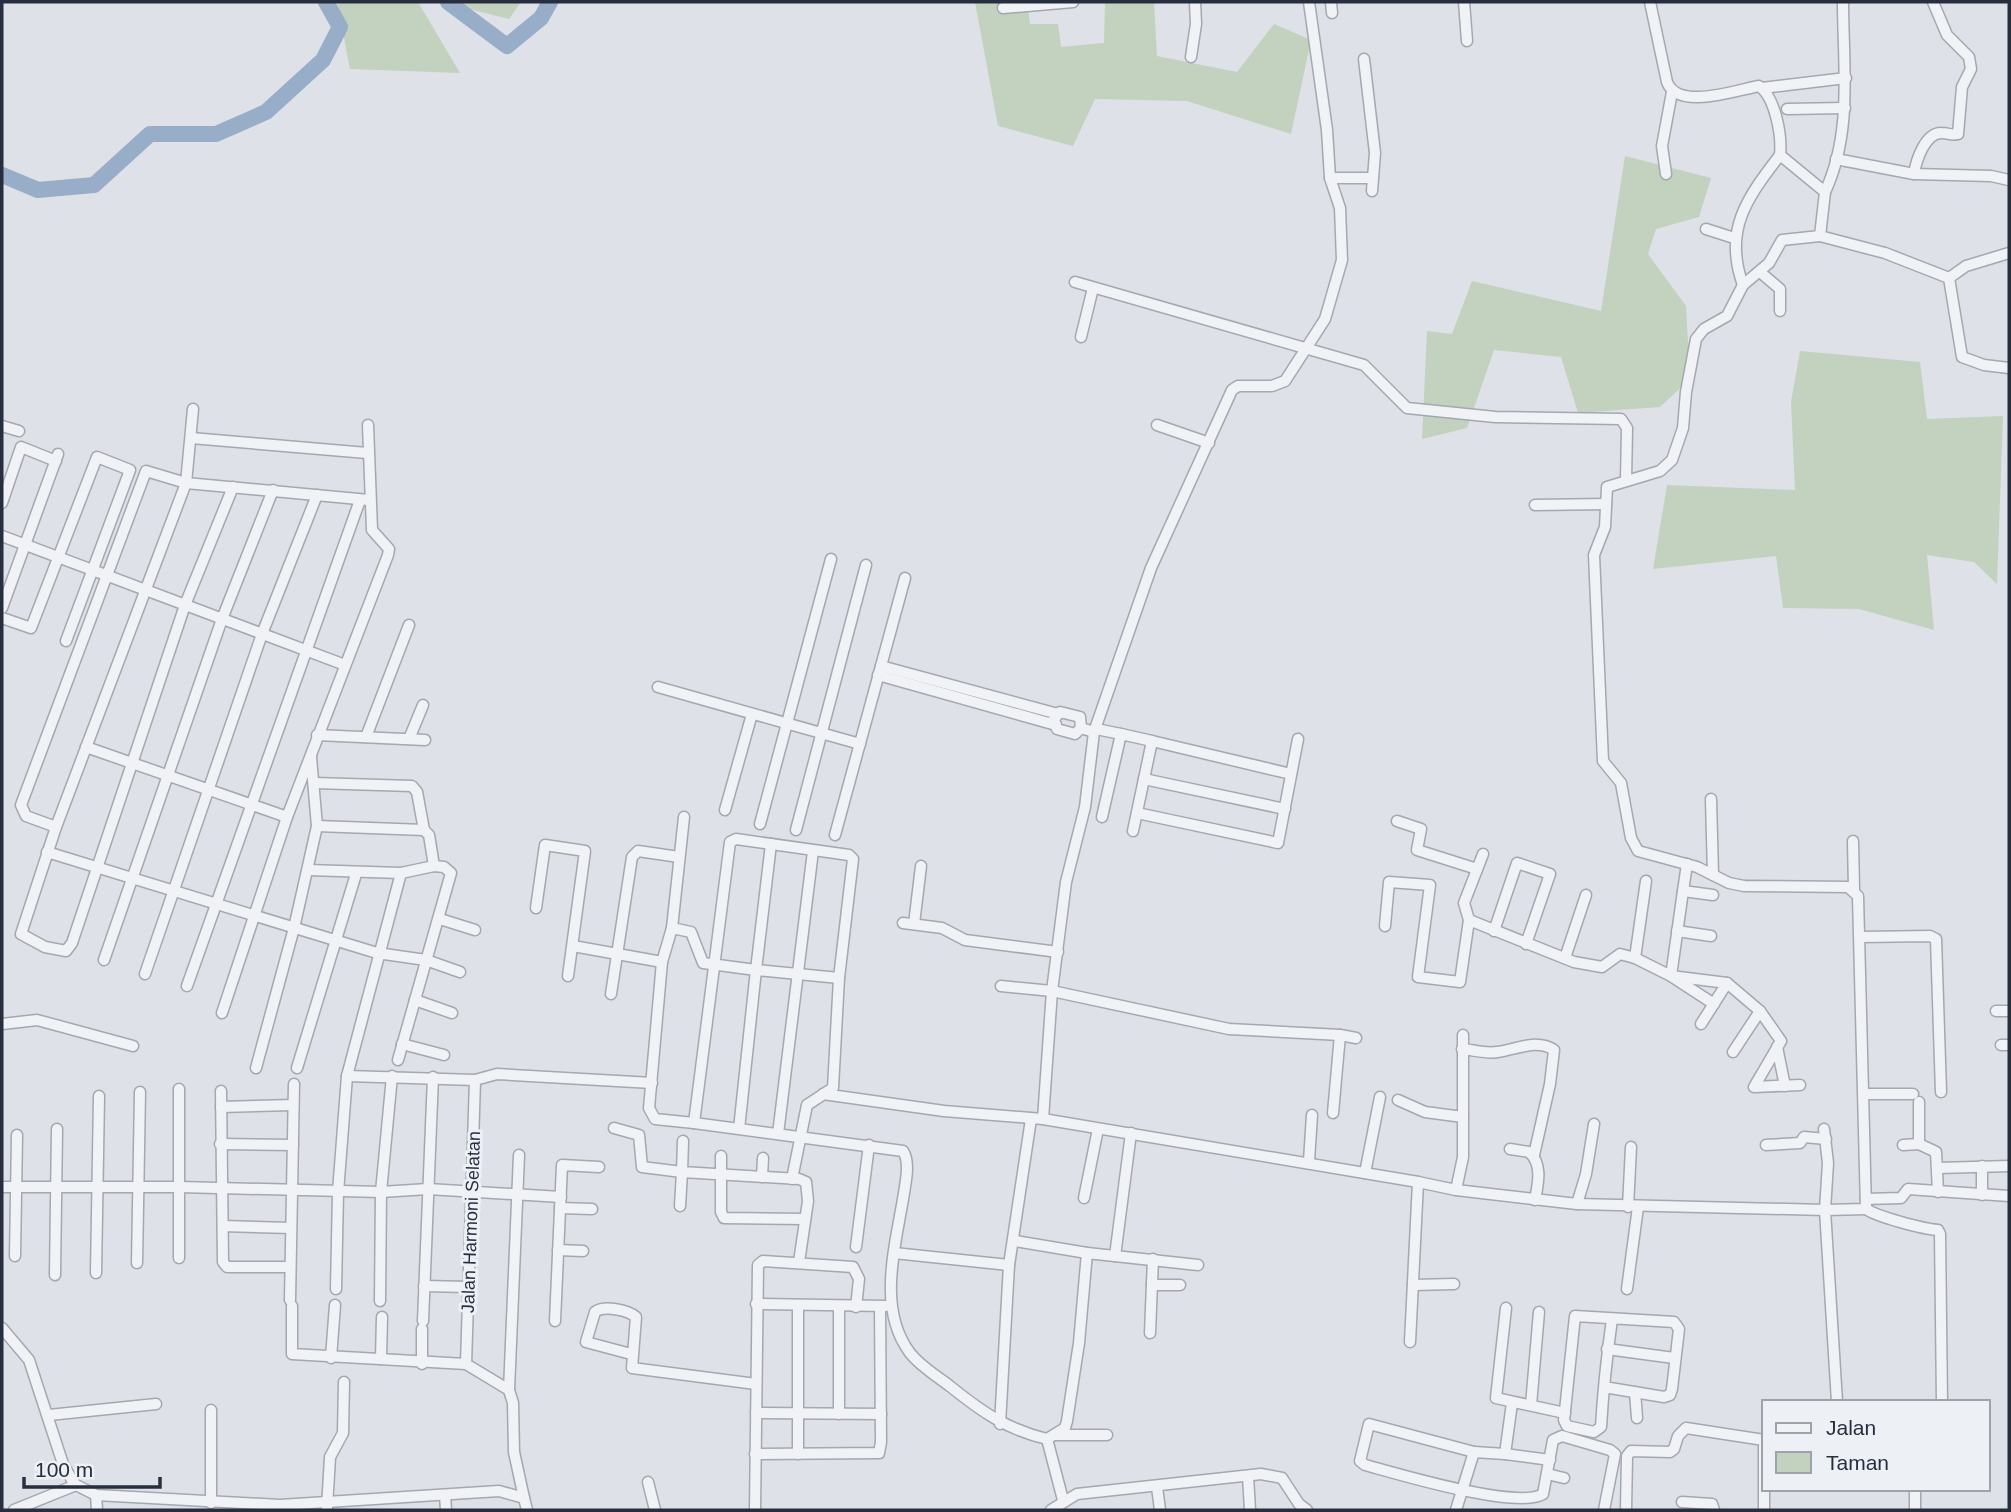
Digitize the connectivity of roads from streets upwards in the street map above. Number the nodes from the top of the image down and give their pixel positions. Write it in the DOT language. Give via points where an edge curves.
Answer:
graph roads {
  1 [pos="1073,2"];
  2 [pos="1195,2"];
  3 [pos="1309,2"];
  4 [pos="1464,2"];
  5 [pos="1650,2"];
  6 [pos="1843,2"];
  7 [pos="1933,2"];
  8 [pos="1003,8"];
  9 [pos="1467,41"];
  10 [pos="1191,57"];
  11 [pos="1364,59"];
  12 [pos="1846,78"];
  13 [pos="1762,88"];
  14 [pos="1672,92"];
  15 [pos="1845,108"];
  16 [pos="1787,109"];
  17 [pos="1780,155"];
  18 [pos="1836,159"];
  19 [pos="1666,174"];
  20 [pos="1913,174"];
  21 [pos="1330,178"];
  22 [pos="1373,178"];
  23 [pos="2009,180"];
  24 [pos="1372,191"];
  25 [pos="1825,192"];
  26 [pos="1706,229"];
  27 [pos="1820,236"];
  28 [pos="1734,238"];
  29 [pos="2009,253"];
  30 [pos="1760,272"];
  31 [pos="1949,278"];
  32 [pos="1075,282"];
  33 [pos="1743,285"];
  34 [pos="1093,288"];
  35 [pos="1780,311"];
  36 [pos="1081,337"];
  37 [pos="1305,346"];
  38 [pos="2009,369"];
  39 [pos="193,409"];
  40 [pos="368,425"];
  41 [pos="1157,425"];
  42 [pos="2,426"];
  43 [pos="19,431"];
  44 [pos="191,438"];
  45 [pos="1209,443"];
  46 [pos="367,453"];
  47 [pos="1626,481"];
  48 [pos="186,483"];
  49 [pos="233,487"];
  50 [pos="273,491"];
  51 [pos="317,495"];
  52 [pos="365,500"];
  53 [pos="2,503"];
  54 [pos="1606,504"];
  55 [pos="1535,505"];
  56 [pos="2,536"];
  57 [pos="25,545"];
  58 [pos="59,558"];
  59 [pos="831,559"];
  60 [pos="866,565"];
  61 [pos="92,570"];
  62 [pos="106,575"];
  63 [pos="905,578"];
  64 [pos="145,590"];
  65 [pos="185,605"];
  66 [pos="2,608"];
  67 [pos="2,618"];
  68 [pos="222,619"];
  69 [pos="409,625"];
  70 [pos="262,634"];
  71 [pos="66,641"];
  72 [pos="305,650"];
  73 [pos="345,665"];
  74 [pos="880,671"];
  75 [pos="659,687"];
  76 [pos="423,705"];
  77 [pos="752,714"];
  78 [pos="1057,720"];
  79 [pos="787,723"];
  80 [pos="1081,729"];
  81 [pos="1095,730"];
  82 [pos="822,733"];
  83 [pos="1121,734"];
  84 [pos="317,735"];
  85 [pos="366,737"];
  86 [pos="409,739"];
  87 [pos="1298,739"];
  88 [pos="425,740"];
  89 [pos="1152,741"];
  90 [pos="860,744"];
  91 [pos="86,747"];
  92 [pos="311,752"];
  93 [pos="132,763"];
  94 [pos="1291,774"];
  95 [pos="167,776"];
  96 [pos="1144,779"];
  97 [pos="314,783"];
  98 [pos="208,790"];
  99 [pos="1711,799"];
  100 [pos="251,804"];
  101 [pos="725,810"];
  102 [pos="1285,810"];
  103 [pos="1137,813"];
  104 [pos="287,817"];
  105 [pos="684,817"];
  106 [pos="1102,817"];
  107 [pos="1397,821"];
  108 [pos="760,824"];
  109 [pos="317,826"];
  110 [pos="56,827"];
  111 [pos="424,830"];
  112 [pos="796,831"];
  113 [pos="1133,831"];
  114 [pos="835,835"];
  115 [pos="1853,841"];
  116 [pos="771,844"];
  117 [pos="813,851"];
  118 [pos="47,852"];
  119 [pos="1483,854"];
  120 [pos="679,857"];
  121 [pos="1687,864"];
  122 [pos="434,866"];
  123 [pos="921,866"];
  124 [pos="97,867"];
  125 [pos="1477,869"];
  126 [pos="308,870"];
  127 [pos="401,873"];
  128 [pos="356,874"];
  129 [pos="1713,875"];
  130 [pos="132,878"];
  131 [pos="1646,881"];
  132 [pos="1854,889"];
  133 [pos="174,891"];
  134 [pos="1683,891"];
  135 [pos="1586,895"];
  136 [pos="1713,895"];
  137 [pos="216,904"];
  138 [pos="536,908"];
  139 [pos="253,915"];
  140 [pos="440,919"];
  141 [pos="1469,920"];
  142 [pos="1385,926"];
  143 [pos="295,928"];
  144 [pos="672,928"];
  145 [pos="475,930"];
  146 [pos="1494,931"];
  147 [pos="1677,931"];
  148 [pos="1711,936"];
  149 [pos="1861,937"];
  150 [pos="336,940"];
  151 [pos="1526,944"];
  152 [pos="573,946"];
  153 [pos="1058,952"];
  154 [pos="377,953"];
  155 [pos="618,954"];
  156 [pos="1565,958"];
  157 [pos="1635,958"];
  158 [pos="104,960"];
  159 [pos="426,960"];
  160 [pos="662,962"];
  161 [pos="713,965"];
  162 [pos="756,970"];
  163 [pos="460,972"];
  164 [pos="145,974"];
  165 [pos="568,976"];
  166 [pos="797,976"];
  167 [pos="1671,976"];
  168 [pos="839,978"];
  169 [pos="1727,983"];
  170 [pos="187,986"];
  171 [pos="1001,986"];
  172 [pos="1052,991"];
  173 [pos="611,994"];
  174 [pos="415,1000"];
  175 [pos="1714,1004"];
  176 [pos="1760,1011"];
  177 [pos="1996,1011"];
  178 [pos="2009,1011"];
  179 [pos="222,1013"];
  180 [pos="452,1013"];
  181 [pos="2,1024"];
  182 [pos="1701,1024"];
  183 [pos="1340,1035"];
  184 [pos="1463,1035"];
  185 [pos="1356,1038"];
  186 [pos="402,1044"];
  187 [pos="134,1046"];
  188 [pos="1777,1047"];
  189 [pos="1462,1049"];
  190 [pos="1733,1052"];
  191 [pos="444,1055"];
  192 [pos="398,1060"];
  193 [pos="256,1068"];
  194 [pos="297,1068"];
  195 [pos="346,1076"];
  196 [pos="392,1076"];
  197 [pos="433,1077"];
  198 [pos="475,1080"];
  199 [pos="652,1083"];
  200 [pos="294,1084"];
  201 [pos="1785,1086"];
  202 [pos="1800,1086"];
  203 [pos="179,1089"];
  204 [pos="221,1091"];
  205 [pos="140,1092"];
  206 [pos="1941,1092"];
  207 [pos="823,1094"];
  208 [pos="1864,1094"];
  209 [pos="99,1096"];
  210 [pos="1380,1097"];
  211 [pos="1398,1100"];
  212 [pos="293,1105"];
  213 [pos="220,1107"];
  214 [pos="1332,1113"];
  215 [pos="1312,1115"];
  216 [pos="1463,1117"];
  217 [pos="1031,1119"];
  218 [pos="1043,1119"];
  219 [pos="694,1123"];
  220 [pos="1594,1124"];
  221 [pos="614,1128"];
  222 [pos="57,1129"];
  223 [pos="739,1129"];
  224 [pos="1098,1129"];
  225 [pos="1130,1133"];
  226 [pos="778,1134"];
  227 [pos="17,1135"];
  228 [pos="802,1137"];
  229 [pos="683,1142"];
  230 [pos="220,1144"];
  231 [pos="1919,1144"];
  232 [pos="293,1145"];
  233 [pos="869,1145"];
  234 [pos="1766,1145"];
  235 [pos="1903,1145"];
  236 [pos="1631,1147"];
  237 [pos="1510,1150"];
  238 [pos="520,1155"];
  239 [pos="1534,1155"];
  240 [pos="721,1156"];
  241 [pos="763,1158"];
  242 [pos="1309,1161"];
  243 [pos="1982,1166"];
  244 [pos="2009,1166"];
  245 [pos="599,1167"];
  246 [pos="1938,1168"];
  247 [pos="682,1172"];
  248 [pos="1366,1173"];
  249 [pos="720,1176"];
  250 [pos="762,1177"];
  251 [pos="792,1179"];
  252 [pos="1418,1182"];
  253 [pos="2,1187"];
  254 [pos="16,1187"];
  255 [pos="179,1187"];
  256 [pos="56,1188"];
  257 [pos="97,1189"];
  258 [pos="138,1189"];
  259 [pos="222,1189"];
  260 [pos="428,1189"];
  261 [pos="1456,1190"];
  262 [pos="292,1191"];
  263 [pos="338,1192"];
  264 [pos="382,1192"];
  265 [pos="472,1192"];
  266 [pos="1938,1192"];
  267 [pos="517,1195"];
  268 [pos="1982,1195"];
  269 [pos="2009,1196"];
  270 [pos="1084,1198"];
  271 [pos="1535,1200"];
  272 [pos="561,1203"];
  273 [pos="1577,1204"];
  274 [pos="1866,1204"];
  275 [pos="680,1206"];
  276 [pos="1633,1207"];
  277 [pos="592,1209"];
  278 [pos="1825,1210"];
  279 [pos="805,1219"];
  280 [pos="223,1226"];
  281 [pos="291,1228"];
  282 [pos="1015,1241"];
  283 [pos="856,1247"];
  284 [pos="558,1250"];
  285 [pos="583,1251"];
  286 [pos="894,1253"];
  287 [pos="1087,1253"];
  288 [pos="15,1256"];
  289 [pos="1115,1256"];
  290 [pos="178,1258"];
  291 [pos="1153,1259"];
  292 [pos="799,1262"];
  293 [pos="137,1263"];
  294 [pos="1009,1265"];
  295 [pos="1198,1265"];
  296 [pos="290,1267"];
  297 [pos="96,1273"];
  298 [pos="55,1275"];
  299 [pos="1454,1284"];
  300 [pos="1152,1285"];
  301 [pos="1180,1285"];
  302 [pos="424,1286"];
  303 [pos="1413,1286"];
  304 [pos="468,1287"];
  305 [pos="336,1289"];
  306 [pos="1627,1289"];
  307 [pos="380,1301"];
  308 [pos="756,1304"];
  309 [pos="798,1305"];
  310 [pos="335,1306"];
  311 [pos="839,1306"];
  312 [pos="885,1306"];
  313 [pos="856,1307"];
  314 [pos="1506,1308"];
  315 [pos="1539,1312"];
  316 [pos="382,1317"];
  317 [pos="1612,1319"];
  318 [pos="555,1321"];
  319 [pos="2,1328"];
  320 [pos="1150,1334"];
  321 [pos="1410,1342"];
  322 [pos="1607,1349"];
  323 [pos="631,1354"];
  324 [pos="331,1358"];
  325 [pos="1674,1358"];
  326 [pos="381,1359"];
  327 [pos="422,1364"];
  328 [pos="466,1364"];
  329 [pos="344,1382"];
  330 [pos="756,1384"];
  331 [pos="1604,1387"];
  332 [pos="509,1390"];
  333 [pos="1635,1392"];
  334 [pos="1838,1400"];
  335 [pos="1941,1400"];
  336 [pos="1512,1403"];
  337 [pos="156,1404"];
  338 [pos="1531,1405"];
  339 [pos="211,1409"];
  340 [pos="756,1413"];
  341 [pos="1565,1413"];
  342 [pos="797,1414"];
  343 [pos="839,1414"];
  344 [pos="881,1414"];
  345 [pos="49,1415"];
  346 [pos="1637,1418"];
  347 [pos="1000,1424"];
  348 [pos="1107,1435"];
  349 [pos="1051,1437"];
  350 [pos="1762,1440"];
  351 [pos="1474,1452"];
  352 [pos="755,1454"];
  353 [pos="797,1454"];
  354 [pos="1505,1454"];
  355 [pos="1550,1460"];
  356 [pos="1547,1474"];
  357 [pos="1248,1476"];
  358 [pos="1564,1478"];
  359 [pos="648,1482"];
  360 [pos="76,1485"];
  361 [pos="1157,1487"];
  362 [pos="1462,1490"];
  363 [pos="1764,1491"];
  364 [pos="1915,1491"];
  365 [pos="96,1495"];
  366 [pos="445,1495"];
  367 [pos="524,1498"];
  368 [pos="1063,1500"];
  369 [pos="1682,1502"];
  370 [pos="211,1503"];
  371 [pos="327,1507"];
  372 [pos="16,1510"];
  373 [pos="97,1510"];
  374 [pos="446,1510"];
  375 [pos="527,1510"];
  376 [pos="655,1510"];
  377 [pos="755,1510"];
  378 [pos="1051,1510"];
  379 [pos="1160,1510"];
  380 [pos="1251,1510"];
  381 [pos="1307,1510"];
  382 [pos="1456,1510"];
  383 [pos="1604,1510"];
  384 [pos="1626,1510"];
  385 [pos="1714,1510"];
  386 [pos="1764,1510"];
  387 [pos="1915,1510"];
  1 -- 8 [label="street"];
  2 -- 10 [label="street"];
  3 -- 21 [label="street"];
  4 -- 9 [label="street"];
  5 -- 14 [label="street"];
  6 -- 12 [label="street"];
  7 -- 20 [label="street" via="1947,35 1969,57 1971,69 1962,87 1958,134 1932,136"];
  11 -- 22 [label="street" via="1374,136"];
  12 -- 13 [label="street"];
  12 -- 15 [label="street"];
  13 -- 14 [label="street" via="1706,97"];
  13 -- 17 [label="street" via="1769,94 1780,135"];
  14 -- 19 [label="street" via="1662,146"];
  15 -- 16 [label="street"];
  15 -- 18 [label="street"];
  17 -- 25 [label="street"];
  17 -- 28 [label="street" via="1755,186"];
  18 -- 20 [label="street"];
  18 -- 25 [label="street"];
  20 -- 23 [label="street"];
  21 -- 22 [label="street"];
  21 -- 37 [label="street" via="1340,208 1342,260 1325,319"];
  22 -- 24 [label="street"];
  25 -- 27 [label="street"];
  26 -- 28 [label="street"];
  27 -- 30 [label="street" via="1782,240"];
  27 -- 31 [label="street" via="1885,253"];
  28 -- 33 [label="street"];
  29 -- 31 [label="street" via="1966,266"];
  30 -- 33 [label="street"];
  30 -- 35 [label="street" via="1780,289"];
  31 -- 38 [label="street" via="1962,356"];
  32 -- 34 [label="street"];
  33 -- 47 [label="street" via="1727,316 1696,339 1683,428 1672,460 1660,471"];
  34 -- 36 [label="street"];
  34 -- 37 [label="street"];
  37 -- 45 [label="street" via="1284,381 1232,390"];
  37 -- 47 [label="street" via="1368,366 1406,408 1495,417 1621,419 1627,428"];
  39 -- 44 [label="street"];
  40 -- 46 [label="street"];
  41 -- 45 [label="street"];
  42 -- 43 [label="street"];
  44 -- 46 [label="street"];
  44 -- 48 [label="street"];
  45 -- 81 [label="street" via="1151,568"];
  46 -- 52 [label="street"];
  47 -- 54 [label="street" via="1607,487"];
  48 -- 49 [label="street"];
  48 -- 62 [label="street" via="146,471"];
  48 -- 64 [label="street"];
  49 -- 50 [label="street"];
  49 -- 65 [label="street"];
  50 -- 51 [label="street"];
  50 -- 68 [label="street"];
  51 -- 52 [label="street"];
  51 -- 70 [label="street"];
  52 -- 72 [label="street"];
  52 -- 73 [label="street" via="372,530 389,549"];
  53 -- 57 [label="street" via="22,447 57,458"];
  54 -- 55 [label="street"];
  54 -- 121 [label="street" via="1605,527 1594,555 1603,761 1621,783 1631,838 1638,851"];
  56 -- 57 [label="street"];
  57 -- 58 [label="street"];
  57 -- 66 [label="street"];
  58 -- 61 [label="street"];
  58 -- 61 [label="street" via="97,457 130,470"];
  58 -- 67 [label="street" via="31,628"];
  59 -- 79 [label="street"];
  60 -- 82 [label="street"];
  61 -- 62 [label="street"];
  61 -- 71 [label="street"];
  62 -- 64 [label="street"];
  62 -- 110 [label="street" via="21,805 26,816"];
  63 -- 74 [label="street"];
  64 -- 65 [label="street"];
  64 -- 91 [label="street"];
  65 -- 68 [label="street"];
  65 -- 93 [label="street"];
  68 -- 70 [label="street"];
  68 -- 95 [label="street"];
  69 -- 85 [label="street"];
  70 -- 72 [label="street"];
  70 -- 98 [label="street"];
  72 -- 73 [label="street"];
  72 -- 100 [label="street"];
  73 -- 84 [label="street"];
  74 -- 78 [label="street"];
  74 -- 90 [label="street"];
  75 -- 77 [label="street"];
  76 -- 86 [label="street"];
  77 -- 79 [label="street"];
  77 -- 101 [label="street"];
  78 -- 80 [label="street" via="1057,729 1075,734"];
  78 -- 80 [label="street" via="1060,712 1080,717"];
  79 -- 82 [label="street"];
  79 -- 108 [label="street"];
  80 -- 81 [label="street"];
  81 -- 83 [label="street"];
  81 -- 153 [label="street" via="1085,807 1066,882"];
  82 -- 90 [label="street"];
  82 -- 112 [label="street"];
  83 -- 89 [label="street"];
  83 -- 106 [label="street"];
  84 -- 85 [label="street"];
  84 -- 92 [label="street"];
  85 -- 86 [label="street"];
  86 -- 88 [label="street"];
  87 -- 94 [label="street"];
  89 -- 94 [label="street"];
  89 -- 96 [label="street"];
  90 -- 114 [label="street"];
  91 -- 93 [label="street"];
  91 -- 110 [label="street"];
  92 -- 97 [label="street"];
  92 -- 104 [label="street"];
  93 -- 95 [label="street"];
  93 -- 124 [label="street"];
  94 -- 102 [label="street"];
  95 -- 98 [label="street"];
  95 -- 130 [label="street"];
  96 -- 102 [label="street"];
  96 -- 103 [label="street"];
  97 -- 109 [label="street"];
  97 -- 111 [label="street" via="412,786"];
  98 -- 100 [label="street"];
  98 -- 133 [label="street"];
  99 -- 129 [label="street"];
  100 -- 104 [label="street"];
  100 -- 137 [label="street"];
  102 -- 103 [label="street" via="1278,843"];
  103 -- 113 [label="street"];
  104 -- 139 [label="street"];
  105 -- 120 [label="street"];
  107 -- 125 [label="street" via="1421,829 1417,849"];
  109 -- 111 [label="street"];
  109 -- 126 [label="street"];
  110 -- 118 [label="street"];
  111 -- 122 [label="street"];
  115 -- 132 [label="street"];
  116 -- 117 [label="street"];
  116 -- 161 [label="street" via="736,838 730,842"];
  116 -- 162 [label="street"];
  117 -- 166 [label="street"];
  117 -- 168 [label="street" via="853,859"];
  118 -- 124 [label="street"];
  118 -- 124 [label="street" via="21,934 56,951 66,951 72,943"];
  119 -- 125 [label="street"];
  120 -- 144 [label="street"];
  120 -- 155 [label="street" via="634,854"];
  121 -- 129 [label="street"];
  121 -- 134 [label="street"];
  122 -- 127 [label="street"];
  122 -- 140 [label="street" via="444,867 451,877"];
  123 -- 153 [label="street" via="909,924 943,928 965,940"];
  124 -- 130 [label="street"];
  125 -- 141 [label="street" via="1464,903"];
  126 -- 128 [label="street"];
  126 -- 143 [label="street"];
  127 -- 128 [label="street"];
  127 -- 154 [label="street"];
  128 -- 150 [label="street"];
  129 -- 132 [label="street" via="1744,886"];
  130 -- 133 [label="street"];
  130 -- 158 [label="street"];
  131 -- 157 [label="street"];
  132 -- 149 [label="street"];
  133 -- 137 [label="street"];
  133 -- 164 [label="street"];
  134 -- 136 [label="street"];
  134 -- 147 [label="street"];
  135 -- 156 [label="street"];
  137 -- 139 [label="street"];
  137 -- 170 [label="street"];
  138 -- 152 [label="street" via="545,845 585,851"];
  139 -- 143 [label="street"];
  139 -- 179 [label="street"];
  140 -- 145 [label="street"];
  140 -- 159 [label="street"];
  141 -- 142 [label="street" via="1460,982 1418,976 1430,885 1389,882"];
  141 -- 146 [label="street"];
  143 -- 150 [label="street"];
  143 -- 193 [label="street"];
  144 -- 160 [label="street"];
  144 -- 161 [label="street" via="691,932 702,960"];
  146 -- 151 [label="street"];
  146 -- 151 [label="street" via="1517,863 1550,874"];
  147 -- 148 [label="street"];
  147 -- 167 [label="street"];
  149 -- 206 [label="street" via="1936,939"];
  149 -- 208 [label="street"];
  150 -- 154 [label="street"];
  150 -- 194 [label="street"];
  151 -- 156 [label="street"];
  152 -- 155 [label="street"];
  152 -- 165 [label="street"];
  153 -- 172 [label="street"];
  154 -- 159 [label="street"];
  154 -- 195 [label="street"];
  155 -- 160 [label="street"];
  155 -- 173 [label="street"];
  156 -- 157 [label="street" via="1602,967 1619,954"];
  157 -- 167 [label="street"];
  159 -- 163 [label="street"];
  159 -- 174 [label="street"];
  160 -- 199 [label="street"];
  161 -- 162 [label="street"];
  161 -- 219 [label="street"];
  162 -- 166 [label="street"];
  162 -- 223 [label="street"];
  166 -- 168 [label="street"];
  166 -- 226 [label="street"];
  167 -- 169 [label="street"];
  167 -- 175 [label="street"];
  168 -- 207 [label="street" via="833,1088"];
  169 -- 175 [label="street"];
  169 -- 176 [label="street"];
  171 -- 172 [label="street"];
  172 -- 183 [label="street" via="1229,1029"];
  172 -- 218 [label="street"];
  174 -- 180 [label="street"];
  174 -- 186 [label="street"];
  175 -- 182 [label="street"];
  176 -- 188 [label="street" via="1781,1041"];
  176 -- 190 [label="street"];
  177 -- 178 [label="street"];
  181 -- 187 [label="street" via="37,1020"];
  183 -- 185 [label="street"];
  183 -- 214 [label="street"];
  184 -- 189 [label="street"];
  186 -- 191 [label="street"];
  186 -- 192 [label="street"];
  188 -- 201 [label="street"];
  188 -- 201 [label="street" via="1754,1087"];
  189 -- 216 [label="street"];
  189 -- 239 [label="street" via="1496,1052 1536,1045 1554,1050"];
  195 -- 196 [label="street"];
  195 -- 263 [label="street"];
  196 -- 197 [label="street"];
  196 -- 264 [label="street"];
  197 -- 198 [label="street"];
  197 -- 260 [label="street"];
  198 -- 199 [label="street" via="497,1074"];
  198 -- 265 [label="street, Jalan Harmoni Selatan"];
  199 -- 219 [label="street" via="651,1117"];
  200 -- 212 [label="street"];
  201 -- 202 [label="street"];
  203 -- 255 [label="street"];
  204 -- 213 [label="street"];
  205 -- 258 [label="street"];
  207 -- 217 [label="street"];
  207 -- 228 [label="street" via="807,1105"];
  208 -- 231 [label="street" via="1916,1098"];
  208 -- 274 [label="street"];
  209 -- 257 [label="street"];
  210 -- 248 [label="street"];
  211 -- 216 [label="street" via="1425,1112"];
  212 -- 213 [label="street"];
  212 -- 232 [label="street"];
  213 -- 230 [label="street"];
  215 -- 242 [label="street"];
  216 -- 261 [label="street" via="1463,1157"];
  217 -- 218 [label="street"];
  217 -- 282 [label="street"];
  218 -- 224 [label="street"];
  219 -- 223 [label="street"];
  220 -- 273 [label="street"];
  221 -- 247 [label="street" via="639,1135 642,1167"];
  222 -- 256 [label="street"];
  223 -- 226 [label="street"];
  224 -- 225 [label="street"];
  224 -- 270 [label="street"];
  225 -- 242 [label="street"];
  225 -- 289 [label="street"];
  226 -- 228 [label="street"];
  227 -- 254 [label="street"];
  228 -- 233 [label="street"];
  228 -- 251 [label="street"];
  229 -- 247 [label="street"];
  230 -- 232 [label="street"];
  230 -- 259 [label="street"];
  231 -- 235 [label="street"];
  231 -- 246 [label="street" via="1936,1152"];
  232 -- 262 [label="street"];
  233 -- 283 [label="street"];
  233 -- 286 [label="street" via="898,1149 907,1159"];
  234 -- 278 [label="street" via="1800,1143 1804,1136 1825,1134"];
  236 -- 276 [label="street"];
  237 -- 239 [label="street"];
  238 -- 267 [label="street"];
  239 -- 271 [label="street" via="1538,1173"];
  240 -- 249 [label="street"];
  241 -- 250 [label="street"];
  242 -- 248 [label="street"];
  243 -- 244 [label="street"];
  243 -- 246 [label="street"];
  243 -- 268 [label="street"];
  245 -- 272 [label="street" via="562,1166"];
  246 -- 266 [label="street"];
  247 -- 249 [label="street"];
  247 -- 275 [label="street"];
  248 -- 252 [label="street"];
  249 -- 250 [label="street"];
  249 -- 279 [label="street" via="724,1218"];
  250 -- 251 [label="street"];
  251 -- 279 [label="street" via="803,1181 808,1189"];
  252 -- 261 [label="street"];
  252 -- 303 [label="street"];
  253 -- 254 [label="street"];
  254 -- 256 [label="street"];
  254 -- 288 [label="street"];
  255 -- 258 [label="street"];
  255 -- 259 [label="street"];
  255 -- 290 [label="street"];
  256 -- 257 [label="street"];
  256 -- 298 [label="street"];
  257 -- 258 [label="street"];
  257 -- 297 [label="street"];
  258 -- 293 [label="street"];
  259 -- 262 [label="street"];
  259 -- 280 [label="street"];
  260 -- 264 [label="street"];
  260 -- 265 [label="street"];
  260 -- 302 [label="street"];
  261 -- 271 [label="street"];
  262 -- 263 [label="street"];
  262 -- 281 [label="street"];
  263 -- 264 [label="street"];
  263 -- 305 [label="street"];
  264 -- 307 [label="street"];
  265 -- 267 [label="street"];
  265 -- 304 [label="street, Jalan Harmoni Selatan"];
  266 -- 268 [label="street"];
  266 -- 274 [label="street" via="1908,1189 1901,1198"];
  267 -- 272 [label="street"];
  267 -- 332 [label="street"];
  268 -- 269 [label="street"];
  271 -- 273 [label="street"];
  272 -- 277 [label="street"];
  272 -- 284 [label="street"];
  273 -- 276 [label="street"];
  274 -- 278 [label="street"];
  274 -- 335 [label="street" via="1874,1214 1940,1234"];
  276 -- 278 [label="street"];
  276 -- 306 [label="street"];
  278 -- 334 [label="street"];
  279 -- 292 [label="street"];
  280 -- 281 [label="street"];
  280 -- 296 [label="street" via="227,1267"];
  281 -- 296 [label="street"];
  282 -- 287 [label="street"];
  282 -- 294 [label="street"];
  284 -- 285 [label="street"];
  284 -- 318 [label="street"];
  286 -- 294 [label="street"];
  286 -- 312 [label="street"];
  287 -- 289 [label="street"];
  287 -- 349 [label="street" via="1069,1413 1065,1427"];
  289 -- 291 [label="street"];
  291 -- 295 [label="street"];
  291 -- 300 [label="street"];
  292 -- 308 [label="street" via="759,1263"];
  292 -- 313 [label="street" via="853,1267 859,1279"];
  294 -- 347 [label="street"];
  296 -- 324 [label="street" via="292,1354"];
  299 -- 303 [label="street"];
  300 -- 301 [label="street"];
  300 -- 320 [label="street"];
  302 -- 304 [label="street"];
  302 -- 327 [label="street"];
  303 -- 321 [label="street"];
  304 -- 328 [label="street, Jalan Harmoni Selatan"];
  308 -- 309 [label="street"];
  308 -- 330 [label="street"];
  309 -- 311 [label="street"];
  309 -- 342 [label="street"];
  310 -- 324 [label="street"];
  311 -- 313 [label="street"];
  311 -- 343 [label="street"];
  312 -- 313 [label="street"];
  312 -- 344 [label="street"];
  312 -- 347 [label="street" via="911,1354"];
  314 -- 336 [label="street" via="1496,1397"];
  315 -- 338 [label="street"];
  316 -- 326 [label="street"];
  317 -- 322 [label="street"];
  317 -- 325 [label="street" via="1674,1322 1679,1329"];
  317 -- 341 [label="street" via="1575,1317"];
  319 -- 345 [label="street" via="29,1360"];
  322 -- 325 [label="street"];
  322 -- 331 [label="street"];
  323 -- 323 [label="street" via="637,1322 634,1314 595,1312 586,1342"];
  323 -- 330 [label="street" via="635,1369"];
  324 -- 326 [label="street"];
  325 -- 333 [label="street" via="1670,1395"];
  326 -- 327 [label="street"];
  327 -- 328 [label="street"];
  328 -- 332 [label="street"];
  329 -- 371 [label="street" via="343,1433 330,1457"];
  330 -- 340 [label="street"];
  331 -- 333 [label="street"];
  331 -- 341 [label="street" via="1598,1431 1567,1426"];
  332 -- 367 [label="street" via="514,1452"];
  333 -- 346 [label="street"];
  336 -- 338 [label="street"];
  336 -- 354 [label="street"];
  337 -- 345 [label="street"];
  338 -- 341 [label="street"];
  339 -- 370 [label="street"];
  340 -- 342 [label="street"];
  340 -- 352 [label="street"];
  342 -- 343 [label="street"];
  342 -- 353 [label="street"];
  343 -- 344 [label="street"];
  344 -- 353 [label="street" via="878,1453"];
  345 -- 360 [label="street" via="63,1464"];
  347 -- 349 [label="street"];
  348 -- 349 [label="street"];
  349 -- 368 [label="street"];
  350 -- 384 [label="street" via="1686,1428 1670,1451 1631,1451 1627,1456"];
  351 -- 354 [label="street"];
  351 -- 362 [label="street"];
  351 -- 362 [label="street" via="1370,1424 1367,1427 1362,1464"];
  352 -- 353 [label="street"];
  352 -- 377 [label="street"];
  354 -- 355 [label="street"];
  355 -- 356 [label="street"];
  355 -- 383 [label="street" via="1558,1436 1614,1452 1616,1462"];
  356 -- 358 [label="street"];
  356 -- 362 [label="street" via="1539,1497"];
  357 -- 361 [label="street"];
  357 -- 380 [label="street"];
  357 -- 381 [label="street" via="1282,1478"];
  359 -- 376 [label="street"];
  360 -- 365 [label="street"];
  360 -- 372 [label="street"];
  361 -- 368 [label="street" via="1092,1492"];
  361 -- 379 [label="street"];
  362 -- 382 [label="street"];
  363 -- 386 [label="street"];
  364 -- 387 [label="street"];
  365 -- 370 [label="street"];
  365 -- 373 [label="street"];
  366 -- 367 [label="street" via="486,1491"];
  366 -- 371 [label="street"];
  366 -- 374 [label="street"];
  367 -- 375 [label="street"];
  368 -- 378 [label="street"];
  369 -- 385 [label="street" via="1712,1504"];
  370 -- 371 [label="street"];
}
